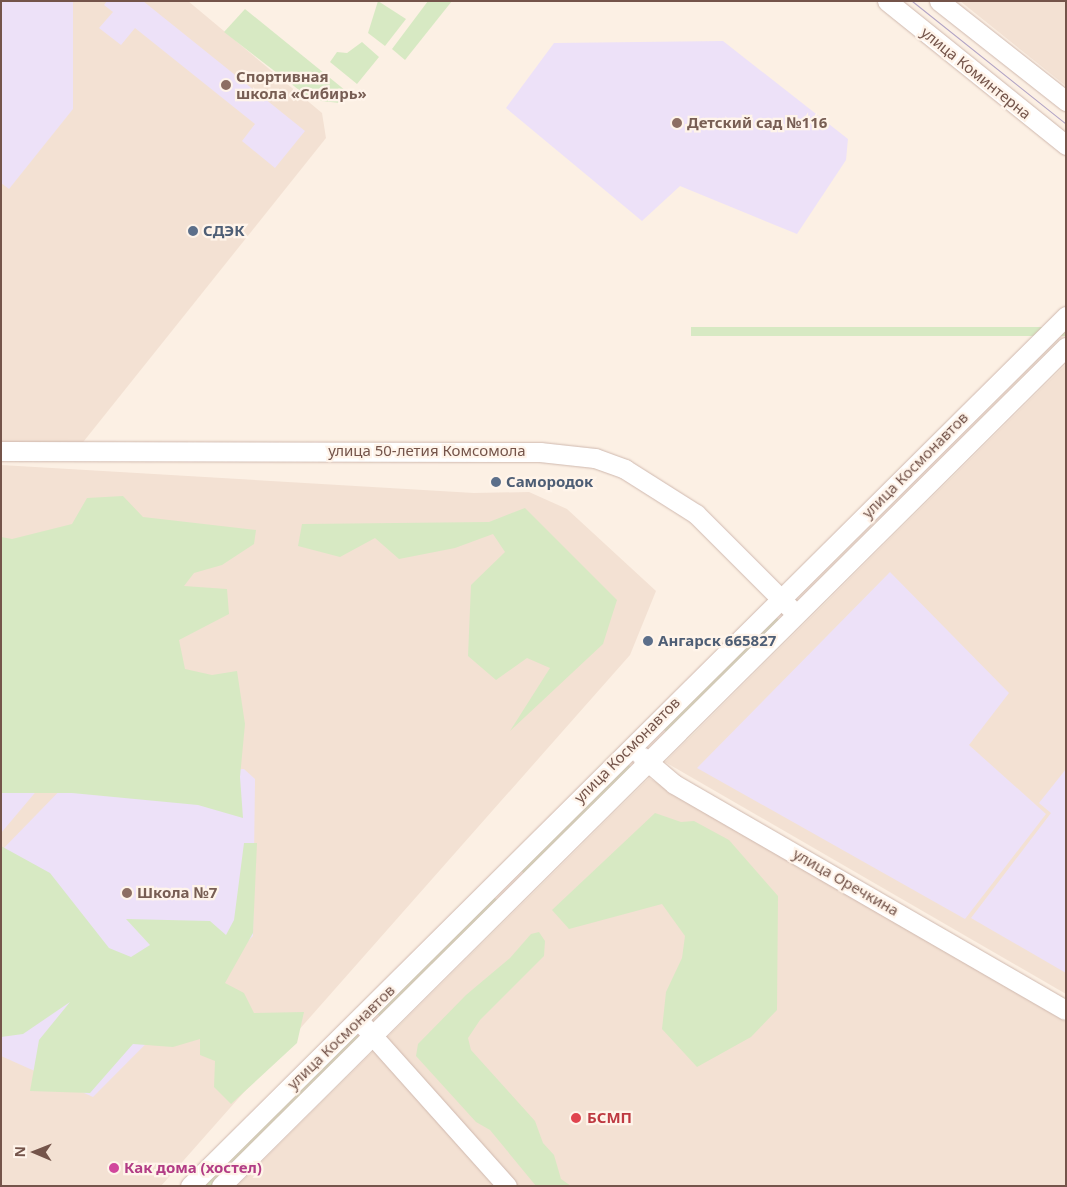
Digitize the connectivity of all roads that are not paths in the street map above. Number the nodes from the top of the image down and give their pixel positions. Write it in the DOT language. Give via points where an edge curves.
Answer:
graph roads {
  1 [pos="887,1"];
  2 [pos="939,1"];
  3 [pos="1066,101"];
  4 [pos="1066,145"];
  5 [pos="1066,316"];
  6 [pos="1066,347"];
  7 [pos="1,451"];
  8 [pos="780,598"];
  9 [pos="795,613"];
  10 [pos="631,747"];
  11 [pos="648,763"];
  12 [pos="1066,1010"];
  13 [pos="360,1020"];
  14 [pos="369,1036"];
  15 [pos="190,1186"];
  16 [pos="221,1186"];
  17 [pos="507,1186"];
  1 -- 4 [label="street, улица Коминтерна"];
  2 -- 3 [label="street"];
  5 -- 8 [label="street, улица Космонавтов"];
  6 -- 9 [label="street, улица Космонавтов"];
  7 -- 8 [label="street, улица 50-летия Комсомола" via="532,452 595,458 625,469 696,514"];
  8 -- 9 [label="street, улица 50-летия Комсомола"];
  8 -- 10 [label="street, улица Космонавтов"];
  9 -- 11 [label="street, улица Космонавтов"];
  10 -- 11 [label="street, улица Оречкина"];
  10 -- 13 [label="street, улица Космонавтов"];
  11 -- 12 [label="street, улица Оречкина" via="674,784"];
  11 -- 14 [label="street, улица Космонавтов"];
  13 -- 14 [label="street"];
  13 -- 15 [label="street, улица Космонавтов"];
  14 -- 16 [label="street, улица Космонавтов"];
  14 -- 17 [label="street"];
}
